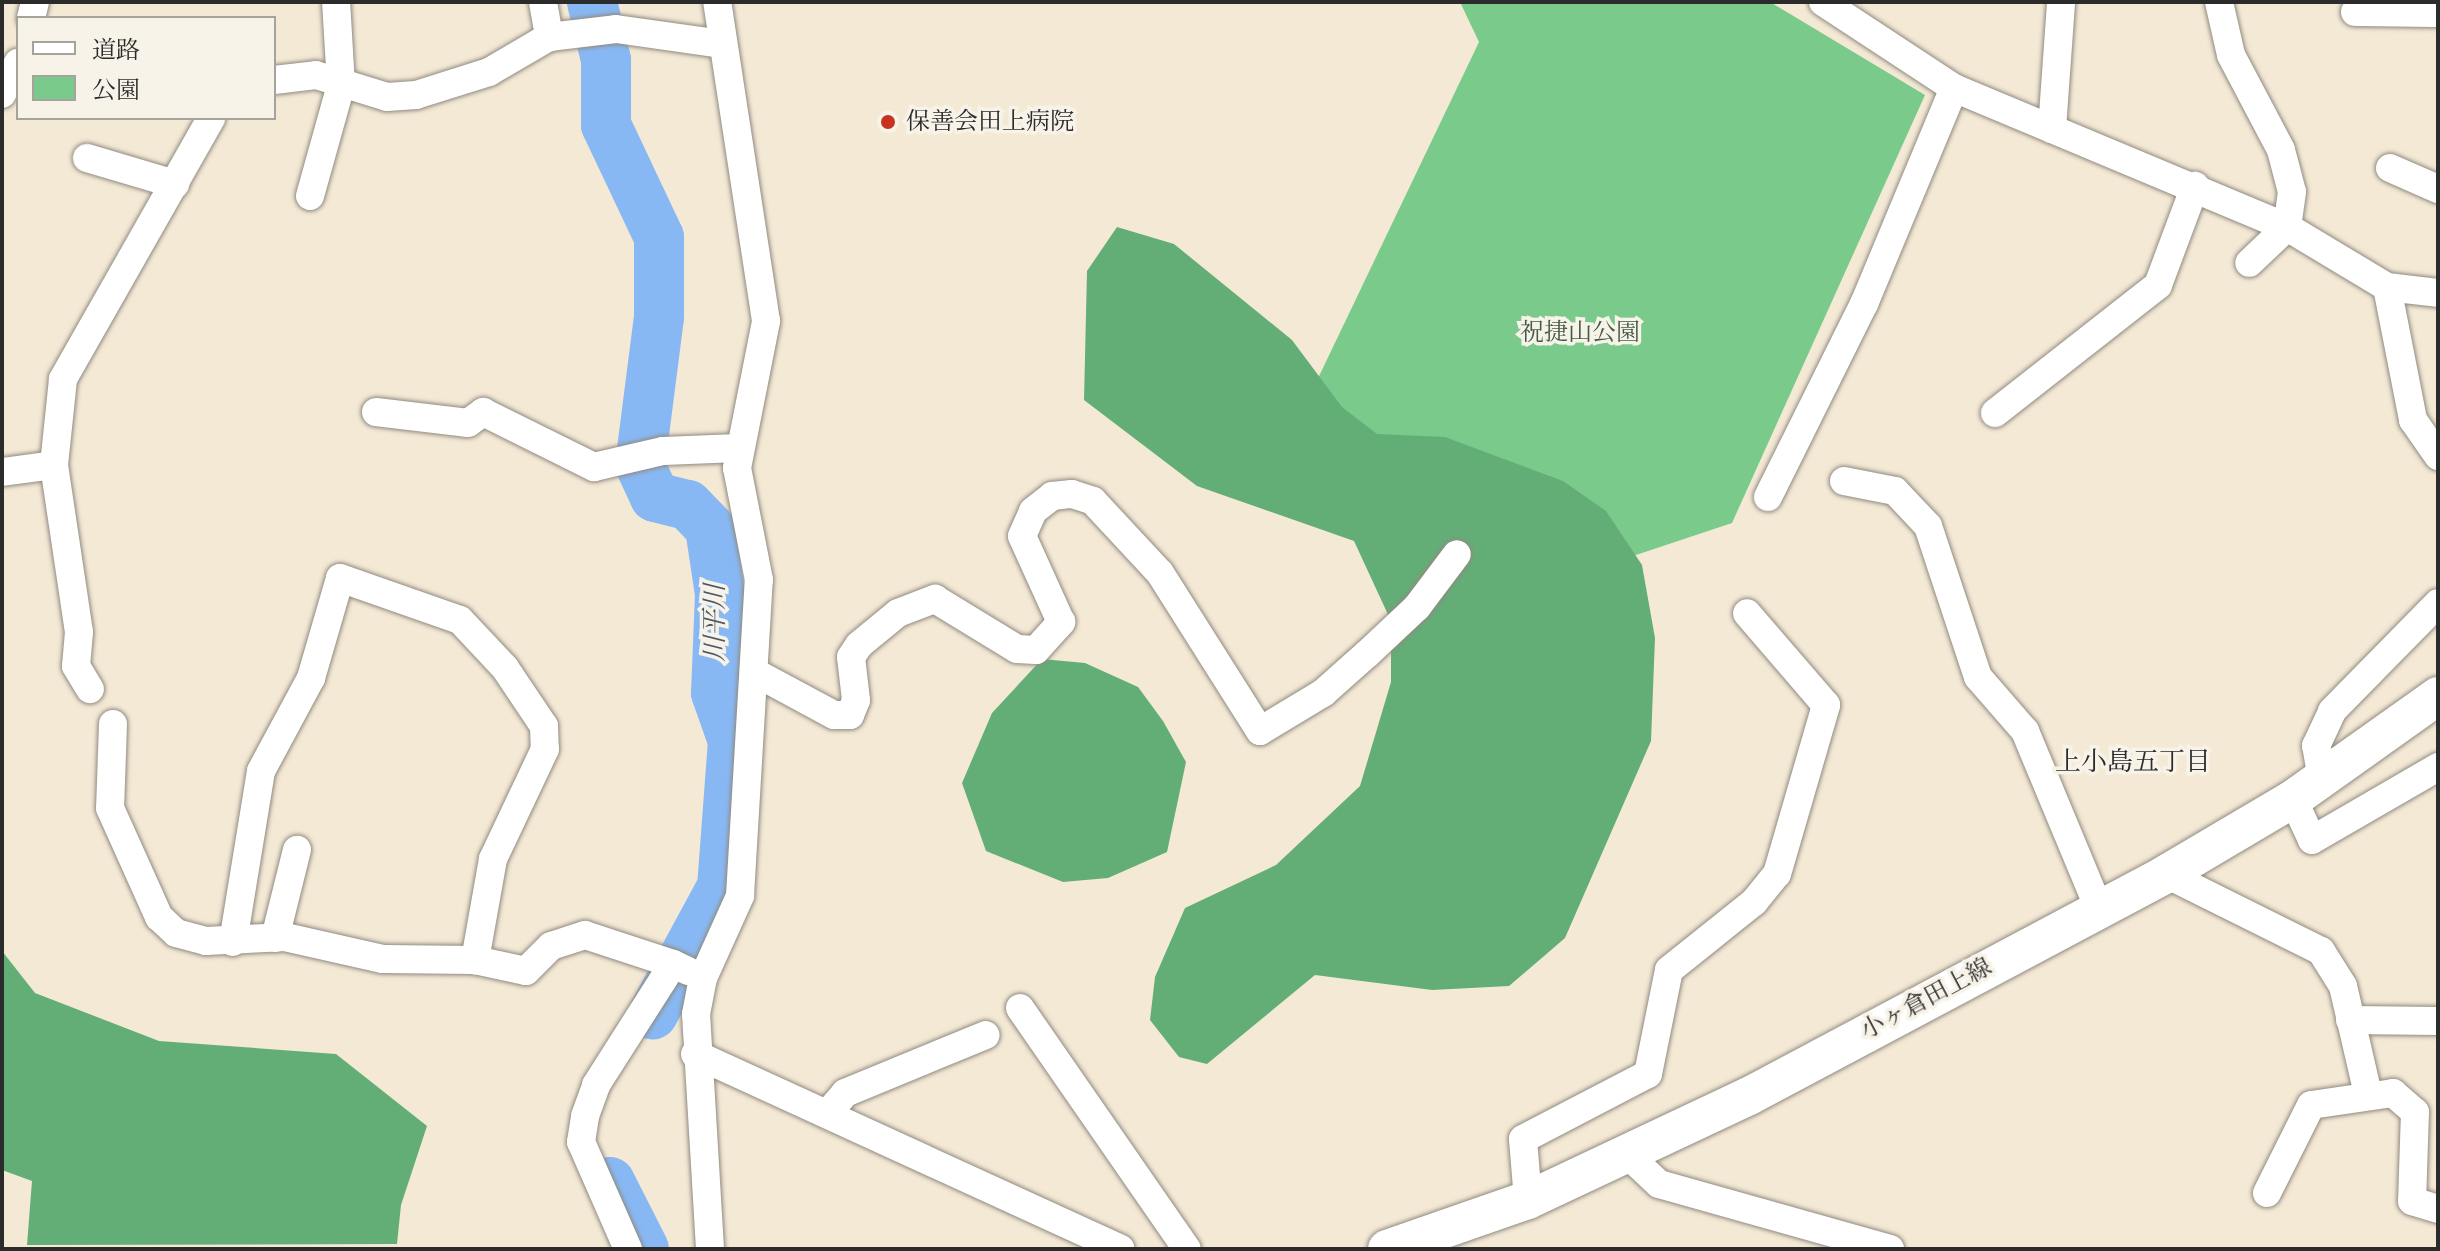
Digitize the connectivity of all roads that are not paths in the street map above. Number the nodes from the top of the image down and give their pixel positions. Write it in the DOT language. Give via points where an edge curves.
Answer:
graph roads {
  1 [pos="336,2"];
  2 [pos="543,2"];
  3 [pos="717,2"];
  4 [pos="1823,2"];
  5 [pos="2061,2"];
  6 [pos="2219,2"];
  7 [pos="2355,12"];
  8 [pos="2438,13"];
  9 [pos="549,37"];
  10 [pos="723,44"];
  11 [pos="16,67"];
  12 [pos="276,80"];
  13 [pos="341,85"];
  14 [pos="1954,88"];
  15 [pos="2,94"];
  16 [pos="210,120"];
  17 [pos="2052,129"];
  18 [pos="87,158"];
  19 [pos="2390,168"];
  20 [pos="175,184"];
  21 [pos="2195,186"];
  22 [pos="2438,189"];
  23 [pos="310,196"];
  24 [pos="2287,227"];
  25 [pos="2249,263"];
  26 [pos="2387,287"];
  27 [pos="2438,293"];
  28 [pos="376,412"];
  29 [pos="1995,413"];
  30 [pos="739,448"];
  31 [pos="2438,456"];
  32 [pos="54,465"];
  33 [pos="2,472"];
  34 [pos="1844,481"];
  35 [pos="1768,497"];
  36 [pos="1457,554"];
  37 [pos="2438,603"];
  38 [pos="1747,613"];
  39 [pos="754,672"];
  40 [pos="90,689"];
  41 [pos="2438,696"];
  42 [pos="113,724"];
  43 [pos="2438,767"];
  44 [pos="2307,789"];
  45 [pos="297,850"];
  46 [pos="2166,874"];
  47 [pos="2098,906"];
  48 [pos="275,938"];
  49 [pos="233,942"];
  50 [pos="475,960"];
  51 [pos="673,964"];
  52 [pos="703,978"];
  53 [pos="1020,1008"];
  54 [pos="2350,1020"];
  55 [pos="2438,1021"];
  56 [pos="986,1035"];
  57 [pos="695,1054"];
  58 [pos="2368,1094"];
  59 [pos="827,1114"];
  60 [pos="1628,1155"];
  61 [pos="2267,1193"];
  62 [pos="1528,1200"];
  63 [pos="2438,1209"];
  64 [pos="628,1249"];
  65 [pos="710,1249"];
  66 [pos="1120,1249"];
  67 [pos="1187,1249"];
  68 [pos="1387,1249"];
  69 [pos="1890,1249"];
  1 -- 13 [label="street"];
  2 -- 9 [label="street"];
  3 -- 10 [label="street"];
  4 -- 14 [label="street"];
  5 -- 17 [label="street"];
  6 -- 24 [label="street" via="2231,55 2289,170"];
  7 -- 8 [label="street"];
  9 -- 10 [label="street" via="602,30"];
  9 -- 13 [label="street" via="489,72 416,95 387,97"];
  10 -- 30 [label="street" via="766,321"];
  11 -- 15 [label="street"];
  12 -- 13 [label="street" via="316,75"];
  13 -- 23 [label="street"];
  14 -- 17 [label="street"];
  14 -- 35 [label="street" via="1864,304"];
  16 -- 20 [label="street"];
  17 -- 21 [label="street"];
  18 -- 20 [label="street"];
  19 -- 22 [label="street"];
  20 -- 32 [label="street" via="63,379"];
  21 -- 24 [label="street"];
  21 -- 29 [label="street" via="2158,285"];
  24 -- 25 [label="street"];
  24 -- 26 [label="street"];
  26 -- 27 [label="street"];
  26 -- 31 [label="street" via="2413,420"];
  28 -- 30 [label="street" via="468,423 483,412 594,467 663,451"];
  30 -- 39 [label="street" via="759,580"];
  32 -- 33 [label="street"];
  32 -- 40 [label="street" via="79,632 76,666"];
  34 -- 47 [label="street" via="1895,491 1928,526 1978,677 2025,731"];
  36 -- 39 [label="street" via="1417,607 1367,654 1323,693 1260,731 1160,573 1093,501 1072,494 1052,496 1033,511 1022,536 1061,622 1036,650 1017,649 935,599 898,613 859,645 851,657 856,700 850,715 834,715"];
  37 -- 44 [label="street" via="2332,711 2316,746"];
  38 -- 62 [label="street" via="1826,705 1777,874 1754,902 1669,970 1648,1074 1523,1139"];
  39 -- 52 [label="street" via="740,896"];
  41 -- 44 [label="main road, 小ヶ倉田上線"];
  42 -- 49 [label="street" via="110,808 159,917 176,933"];
  43 -- 44 [label="street" via="2312,840"];
  44 -- 46 [label="main road, 小ヶ倉田上線"];
  45 -- 48 [label="street"];
  46 -- 47 [label="main road, 小ヶ倉田上線"];
  46 -- 54 [label="street" via="2321,951 2343,986"];
  47 -- 60 [label="main road, 小ヶ倉田上線"];
  48 -- 49 [label="street"];
  48 -- 50 [label="street" via="383,959"];
  49 -- 50 [label="street" via="261,771 311,678 340,578 460,620 505,668 544,726 545,749 493,859"];
  50 -- 51 [label="street" via="526,971 551,946 585,935"];
  51 -- 52 [label="street"];
  51 -- 64 [label="street" via="596,1085 581,1142"];
  52 -- 57 [label="street"];
  53 -- 67 [label="street"];
  54 -- 55 [label="street"];
  54 -- 58 [label="street"];
  56 -- 59 [label="street" via="845,1093"];
  57 -- 59 [label="street"];
  57 -- 65 [label="street"];
  58 -- 61 [label="street" via="2311,1105"];
  58 -- 63 [label="street" via="2393,1093 2410,1102 2412,1201"];
  59 -- 66 [label="street"];
  60 -- 62 [label="main road, 小ヶ倉田上線"];
  60 -- 69 [label="street" via="1659,1184"];
  62 -- 68 [label="main road, 小ヶ倉田上線"];
}
